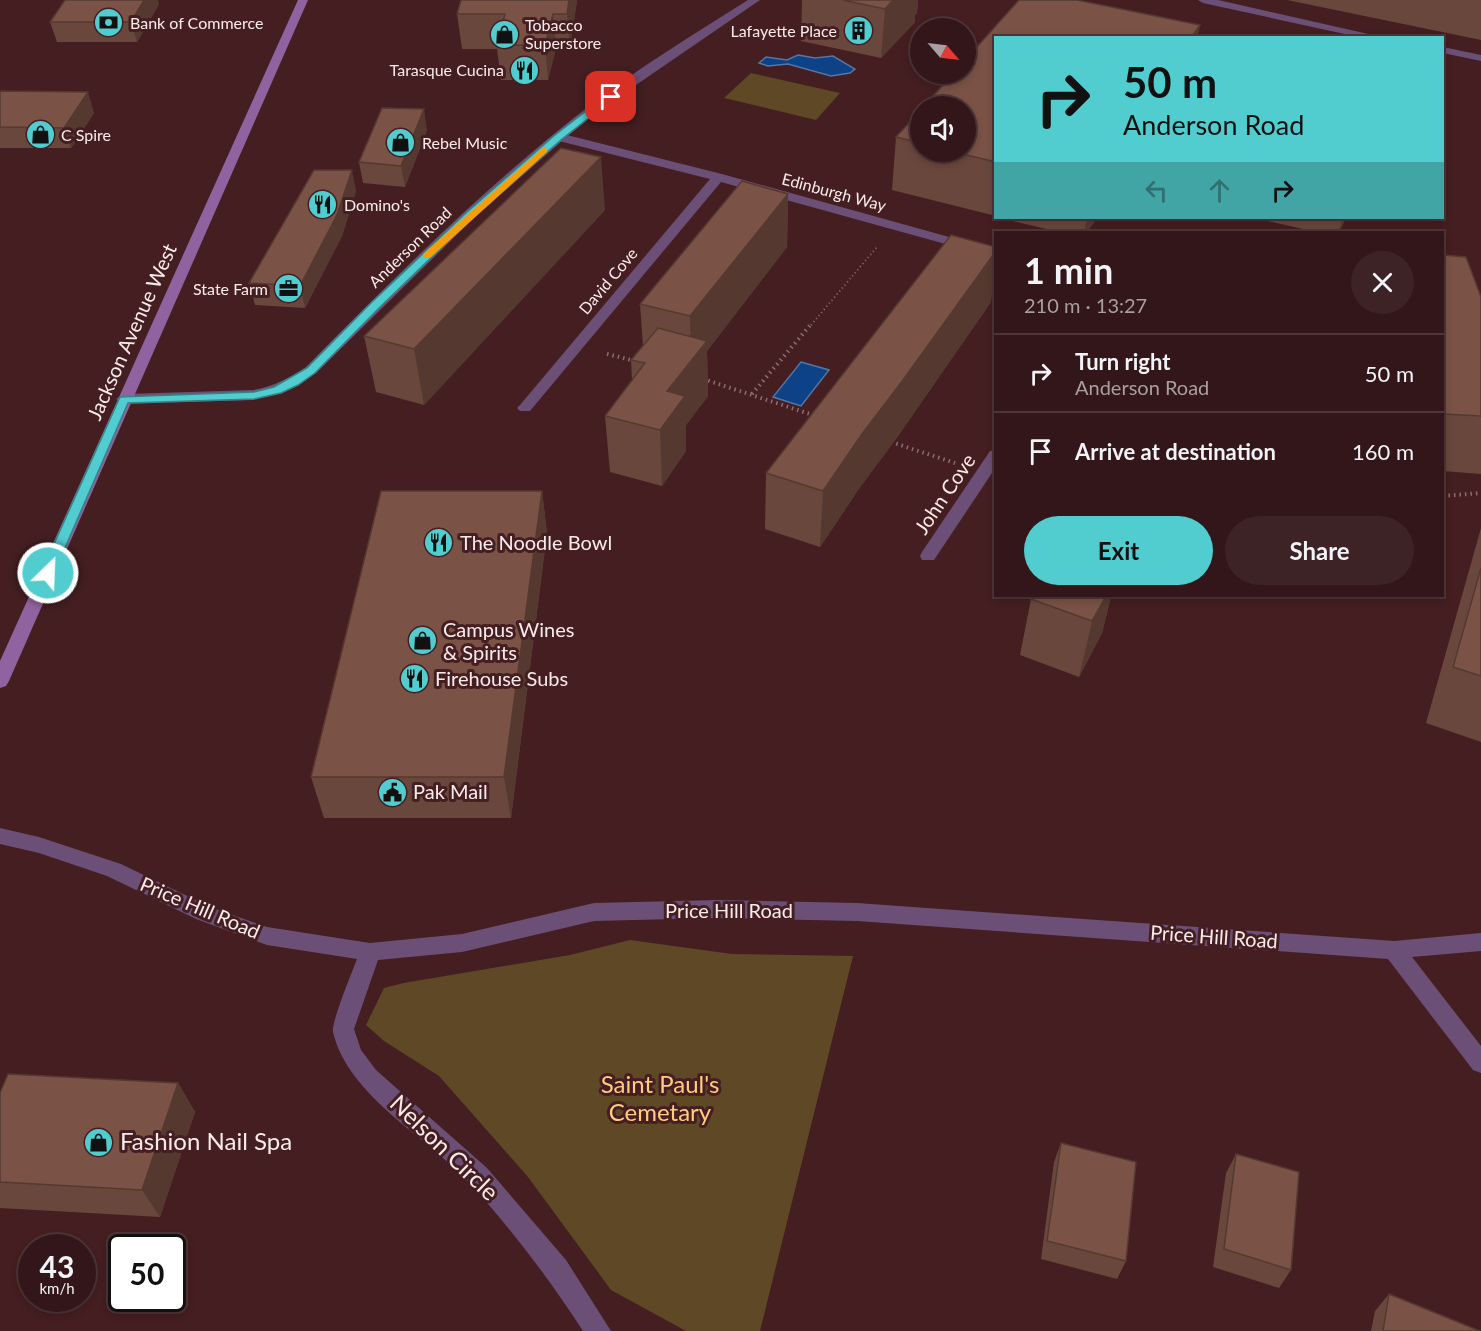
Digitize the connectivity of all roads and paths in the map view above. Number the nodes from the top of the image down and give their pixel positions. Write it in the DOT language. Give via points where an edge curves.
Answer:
graph roads {
  1 [pos="303,0"];
  2 [pos="755,0"];
  3 [pos="1203,0"];
  4 [pos="1372,36"];
  5 [pos="1444,50"];
  6 [pos="1481,58"];
  7 [pos="559,137"];
  8 [pos="718,177"];
  9 [pos="895,226"];
  10 [pos="994,253"];
  11 [pos="577,346"];
  12 [pos="643,364"];
  13 [pos="699,378"];
  14 [pos="752,394"];
  15 [pos="124,399"];
  16 [pos="525,408"];
  17 [pos="818,417"];
  18 [pos="885,439"];
  19 [pos="994,458"];
  20 [pos="984,473"];
  21 [pos="1481,493"];
  22 [pos="1444,496"];
  23 [pos="928,556"];
  24 [pos="0,681"];
  25 [pos="0,836"];
  26 [pos="1481,942"];
  27 [pos="1394,950"];
  28 [pos="370,952"];
  29 [pos="1481,1063"];
  30 [pos="598,1331"];
  1 -- 15 [label="main road, Jackson Avenue West"];
  2 -- 7 [label="street, Anderson Road" via="675,51"];
  3 -- 4 [label="street"];
  5 -- 6 [label="street"];
  7 -- 8 [label="street, Edinburgh Way"];
  7 -- 15 [label="street, Anderson Road" via="469,215 311,370 294,382 254,395"];
  8 -- 9 [label="street, Edinburgh Way"];
  8 -- 11 [label="street, David Cove"];
  9 -- 10 [label="street, Edinburgh Way"];
  9 -- 14 [label="path"];
  11 -- 12 [label="path"];
  11 -- 16 [label="street, David Cove"];
  13 -- 14 [label="path"];
  14 -- 17 [label="path"];
  15 -- 24 [label="main road, Jackson Avenue West"];
  18 -- 20 [label="path"];
  19 -- 20 [label="street, John Cove"];
  20 -- 23 [label="street, John Cove"];
  21 -- 22 [label="path"];
  25 -- 28 [label="street, Price Hill Road" via="114,870 203,913 267,936"];
  26 -- 27 [label="street, Price Hill Road"];
  27 -- 28 [label="street, Price Hill Road" via="857,912 717,909 594,912 462,943"];
  27 -- 29 [label="street"];
  28 -- 30 [label="street, Nelson Circle" via="343,1029 351,1054 368,1077 479,1176 557,1269"];
}
